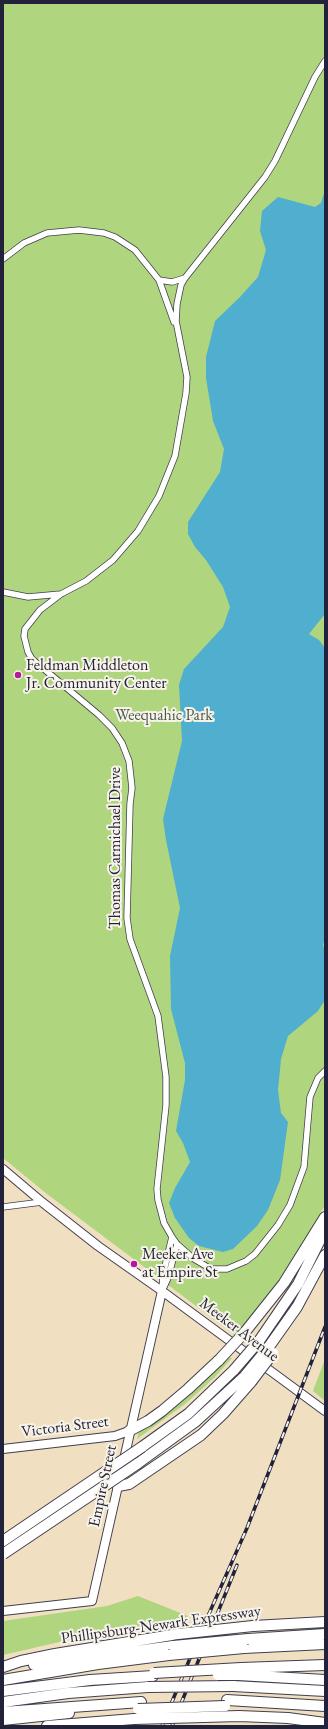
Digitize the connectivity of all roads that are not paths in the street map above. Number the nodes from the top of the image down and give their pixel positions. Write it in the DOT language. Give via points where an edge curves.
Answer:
graph roads {
  1 [pos="325,61"];
  2 [pos="3,259"];
  3 [pos="185,278"];
  4 [pos="159,280"];
  5 [pos="176,328"];
  6 [pos="3,592"];
  7 [pos="61,594"];
  8 [pos="325,1071"];
  9 [pos="3,1169"];
  10 [pos="42,1202"];
  11 [pos="3,1207"];
  12 [pos="325,1217"];
  13 [pos="325,1230"];
  14 [pos="172,1237"];
  15 [pos="177,1244"];
  16 [pos="325,1255"];
  17 [pos="162,1291"];
  18 [pos="247,1380"];
  19 [pos="325,1411"];
  20 [pos="130,1431"];
  21 [pos="3,1449"];
  22 [pos="118,1486"];
  23 [pos="3,1541"];
  24 [pos="3,1554"];
  25 [pos="3,1611"];
  26 [pos="325,1622"];
  27 [pos="325,1634"];
  28 [pos="246,1643"];
  29 [pos="325,1644"];
  30 [pos="96,1655"];
  31 [pos="57,1662"];
  32 [pos="325,1665"];
  33 [pos="5,1666"];
  34 [pos="240,1672"];
  35 [pos="3,1680"];
  36 [pos="325,1680"];
  37 [pos="3,1691"];
  38 [pos="325,1691"];
  39 [pos="3,1702"];
  40 [pos="325,1706"];
  41 [pos="115,1711"];
  42 [pos="4,1717"];
  43 [pos="325,1723"];
  44 [pos="47,1726"];
  1 -- 3 [label="street, Thomas Carmichael Drive" via="314,77 265,177"];
  2 -- 4 [label="street" via="24,243 47,233 90,231 115,237 126,244 144,259"];
  3 -- 4 [label="street" via="172,282"];
  3 -- 5 [label="street, Thomas Carmichael Drive" via="178,295"];
  4 -- 5 [label="street"];
  5 -- 7 [label="street, Thomas Carmichael Drive" via="187,377 175,456 168,477 148,515 128,544 101,570"];
  6 -- 7 [label="street" via="28,597"];
  7 -- 14 [label="street, Thomas Carmichael Drive" via="40,610 25,629 24,636 32,659 109,724 122,743 130,765 132,788 127,918 130,939 158,1016 162,1043 166,1105 157,1189 164,1223"];
  8 -- 15 [label="street, Thomas Carmichael Drive" via="318,1078 310,1097 304,1167 298,1186 290,1205 255,1254 246,1261 219,1270 205,1267"];
  9 -- 10 [label="street, Meeker Avenue"];
  10 -- 11 [label="street"];
  10 -- 17 [label="street, Meeker Avenue"];
  12 -- 20 [label="highway, bridge" via="287,1278 220,1360 162,1411"];
  13 -- 23 [label="highway, bridge" via="295,1289 259,1341 193,1410"];
  14 -- 15 [label="street, Thomas Carmichael Drive"];
  14 -- 17 [label="street" via="162,1275"];
  15 -- 17 [label="street"];
  16 -- 18 [label="highway, bridge" via="290,1325"];
  17 -- 19 [label="street, Meeker Avenue"];
  17 -- 20 [label="street, Empire Street"];
  18 -- 22 [label="highway" via="229,1408 201,1435 129,1484"];
  18 -- 24 [label="highway, bridge" via="137,1464"];
  20 -- 21 [label="street, Victoria Street" via="114,1436"];
  20 -- 22 [label="street, Empire Street"];
  22 -- 25 [label="street, Empire Street" via="92,1601"];
  26 -- 30 [label="highway, Phillipsburg-Newark Expressway, bridge" via="178,1634"];
  27 -- 28 [label="highway"];
  28 -- 29 [label="highway"];
  28 -- 30 [label="highway, bridge"];
  30 -- 31 [label="highway"];
  30 -- 31 [label="highway, Phillipsburg-Newark Expressway"];
  31 -- 33 [label="highway" via="21,1667"];
  31 -- 35 [label="highway"];
  32 -- 34 [label="highway"];
  34 -- 36 [label="highway"];
  34 -- 37 [label="highway, bridge" via="153,1675"];
  38 -- 39 [label="highway, bridge" via="233,1686 148,1687 68,1693"];
  40 -- 41 [label="highway" via="256,1701 140,1705"];
  41 -- 42 [label="highway"];
  41 -- 42 [label="highway" via="73,1706"];
  41 -- 43 [label="highway, bridge" via="134,1719 239,1716"];
  41 -- 44 [label="highway"];
}
